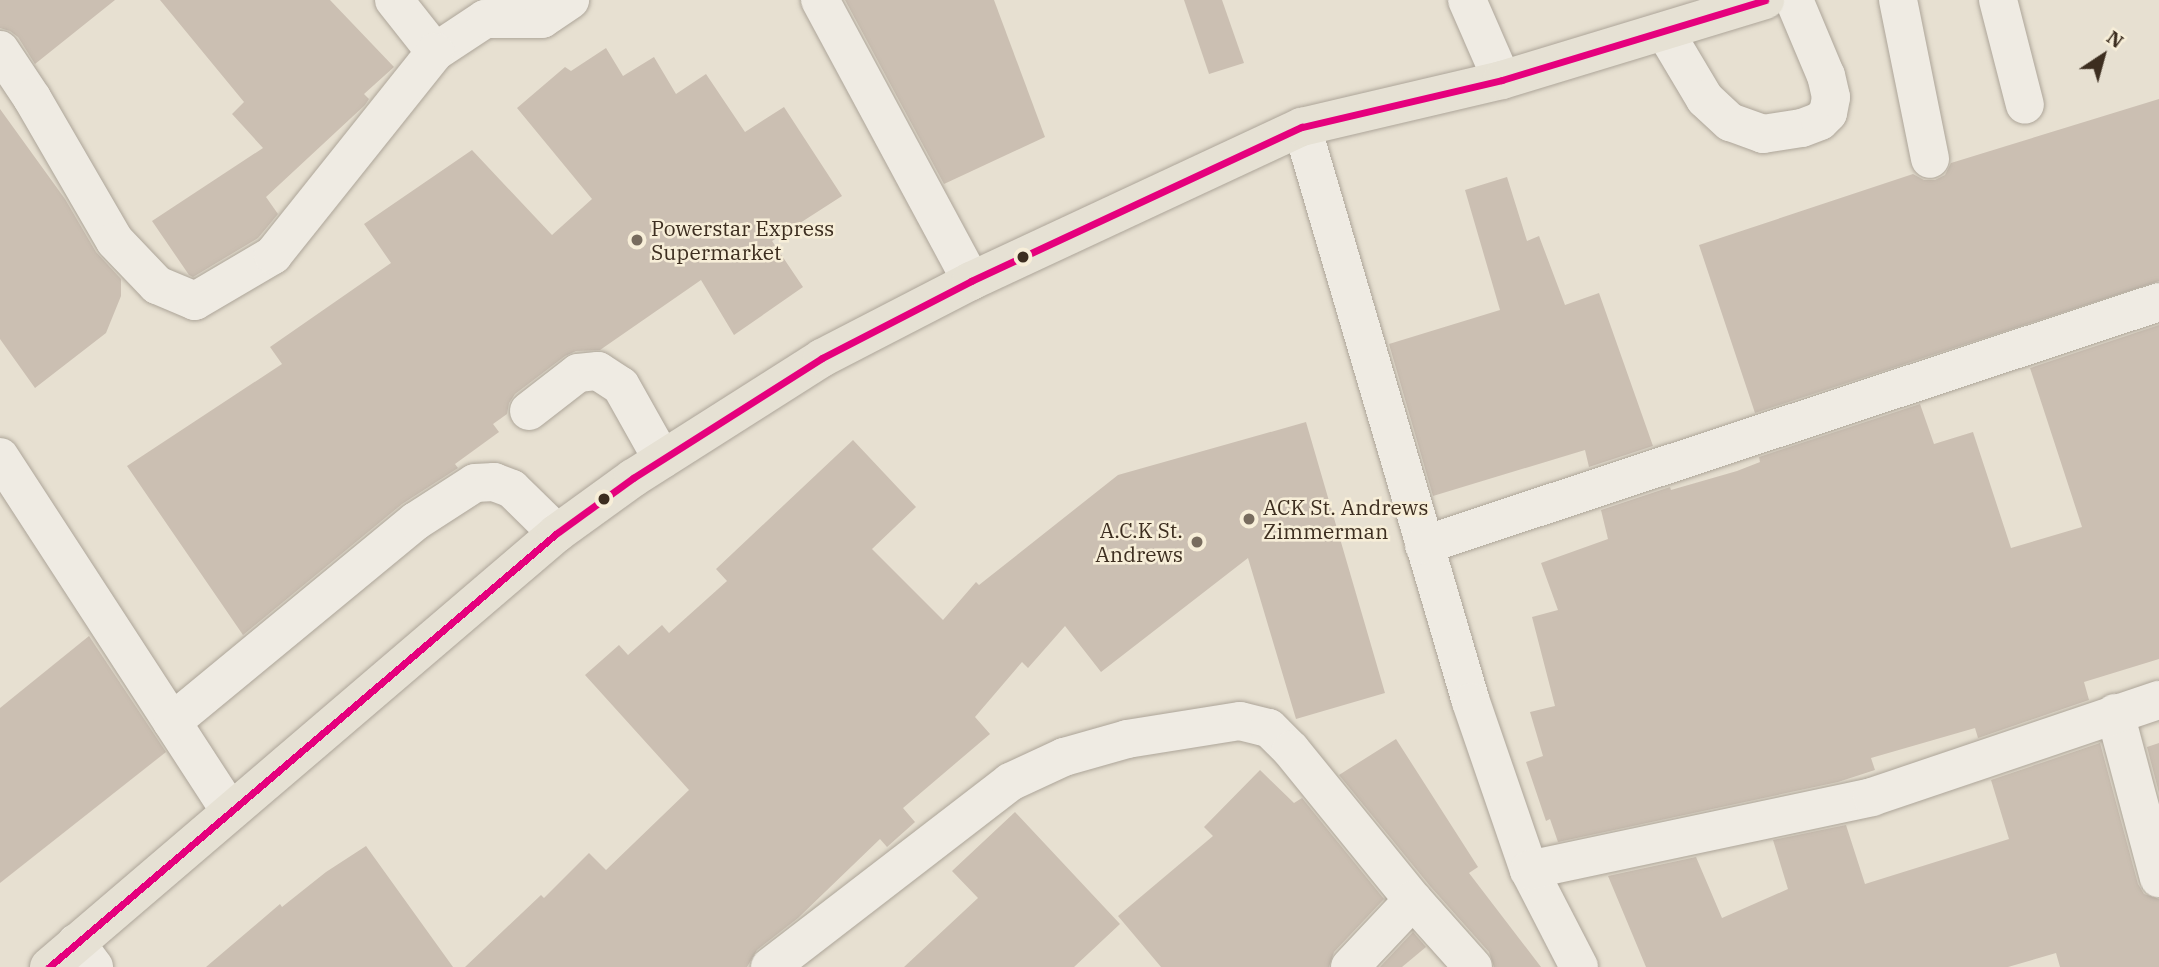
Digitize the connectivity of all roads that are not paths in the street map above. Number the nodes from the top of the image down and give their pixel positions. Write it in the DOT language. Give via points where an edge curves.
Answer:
graph roads {
  1 [pos="394,0"];
  2 [pos="570,0"];
  3 [pos="820,0"];
  4 [pos="1467,0"];
  5 [pos="1765,0"];
  6 [pos="1794,0"];
  7 [pos="1898,0"];
  8 [pos="1998,0"];
  9 [pos="1665,32"];
  10 [pos="0,50"];
  11 [pos="435,52"];
  12 [pos="1502,80"];
  13 [pos="2025,105"];
  14 [pos="1302,127"];
  15 [pos="1930,159"];
  16 [pos="971,281"];
  17 [pos="2159,302"];
  18 [pos="529,411"];
  19 [pos="0,457"];
  20 [pos="662,459"];
  21 [pos="557,533"];
  22 [pos="1423,545"];
  23 [pos="2159,700"];
  24 [pos="2115,713"];
  25 [pos="172,722"];
  26 [pos="230,811"];
  27 [pos="1529,870"];
  28 [pos="2159,878"];
  29 [pos="1413,900"];
  30 [pos="73,959"];
  31 [pos="770,967"];
  32 [pos="1350,967"];
  33 [pos="1474,967"];
  34 [pos="1579,967"];
  1 -- 11 [label="street"];
  2 -- 11 [label="street" via="542,19 485,19"];
  3 -- 16 [label="street"];
  4 -- 12 [label="street"];
  5 -- 9 [label="main road"];
  6 -- 9 [label="street" via="1831,97 1828,113 1802,128 1763,134 1730,122 1705,99"];
  7 -- 15 [label="street"];
  8 -- 13 [label="street"];
  9 -- 12 [label="main road"];
  10 -- 11 [label="street" via="115,241 157,285 195,301 273,255"];
  12 -- 14 [label="main road"];
  14 -- 16 [label="main road"];
  14 -- 22 [label="street"];
  16 -- 20 [label="main road" via="822,358"];
  17 -- 22 [label="street"];
  18 -- 20 [label="street" via="578,373 598,371 621,386"];
  19 -- 25 [label="street"];
  20 -- 21 [label="main road"];
  21 -- 25 [label="street" via="512,488 494,482 475,484 416,521"];
  21 -- 26 [label="main road"];
  22 -- 27 [label="street"];
  23 -- 24 [label="street"];
  24 -- 27 [label="street" via="1872,797"];
  24 -- 28 [label="street"];
  25 -- 26 [label="street"];
  26 -- 30 [label="main road"];
  27 -- 34 [label="street"];
  29 -- 31 [label="street" via="1291,750 1269,728 1240,720 1126,739 1064,757 1010,782"];
  29 -- 32 [label="street"];
  29 -- 33 [label="street"];
}
